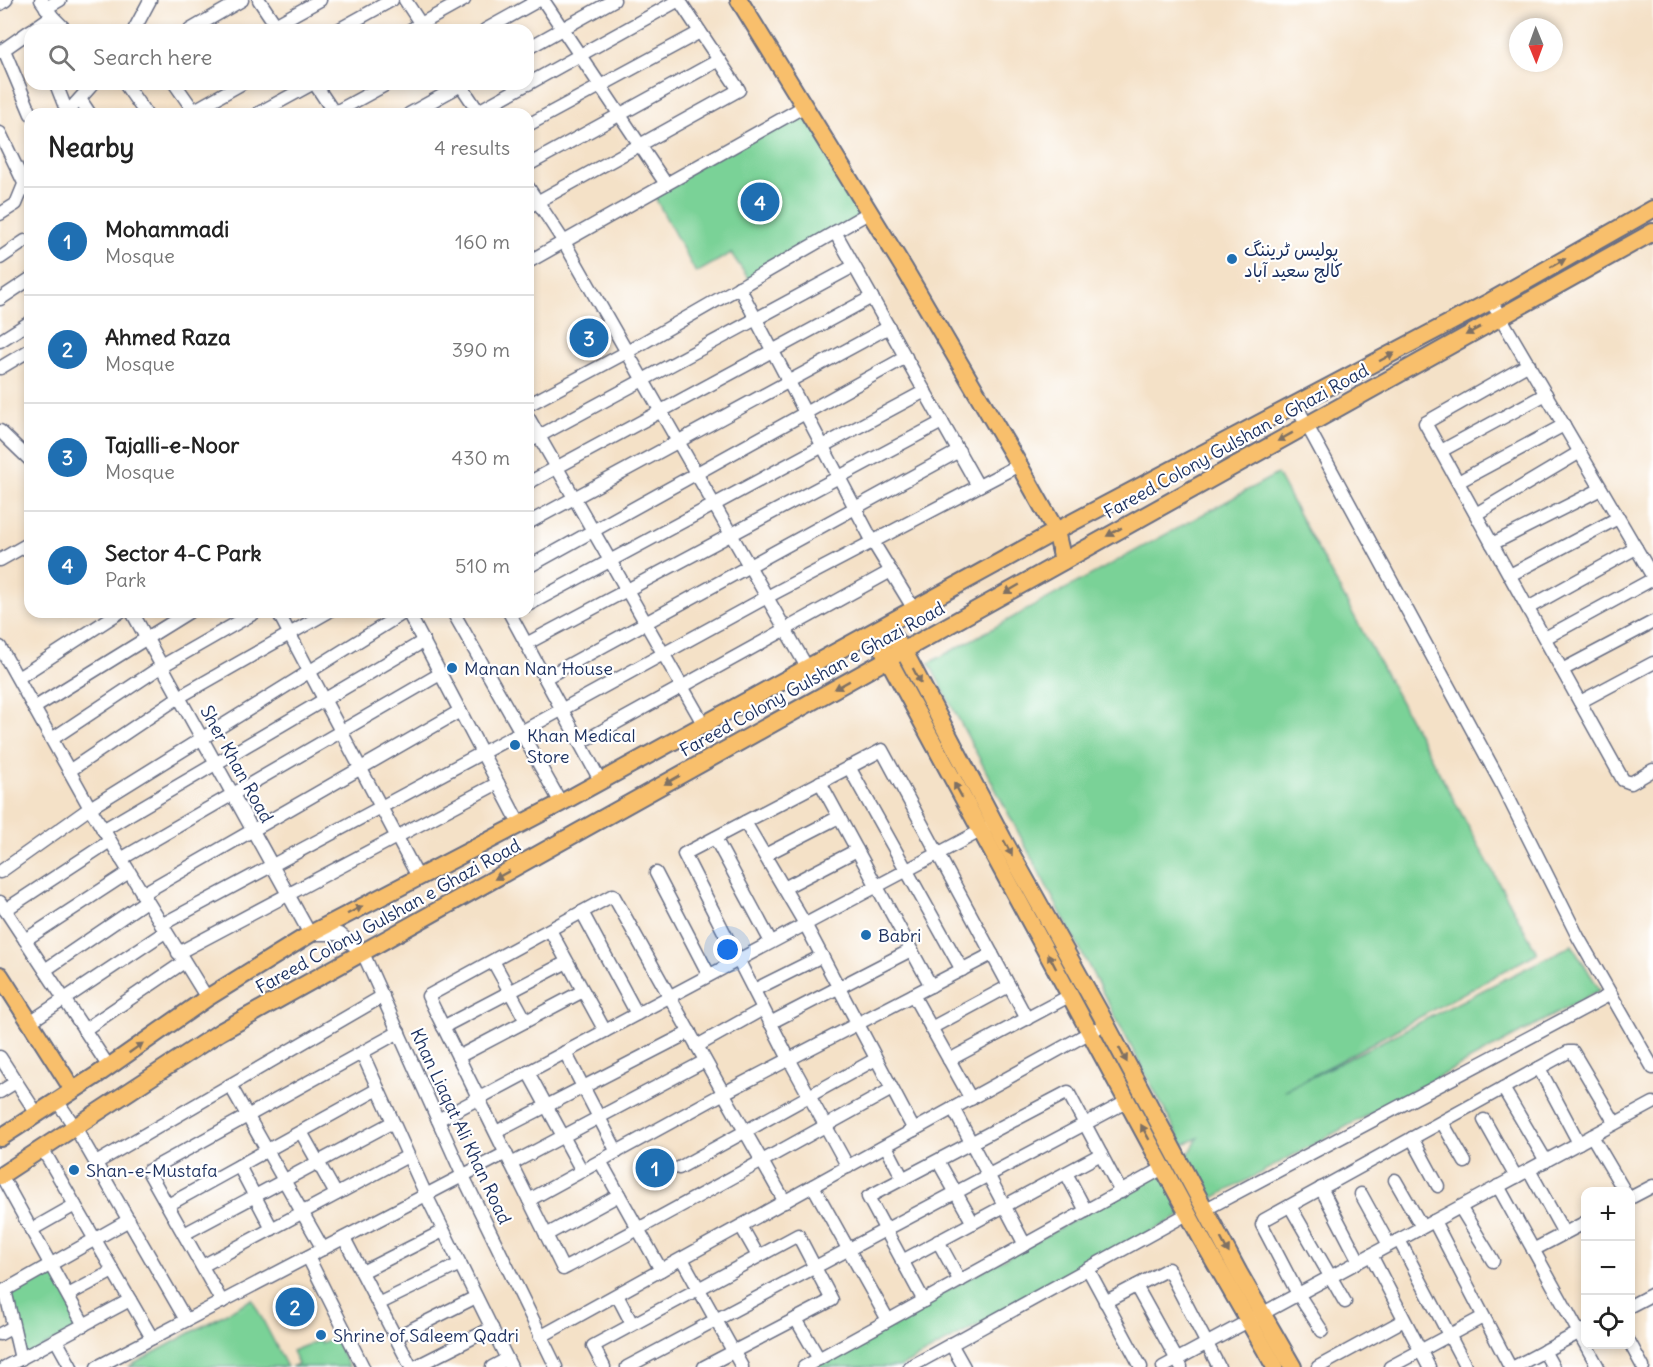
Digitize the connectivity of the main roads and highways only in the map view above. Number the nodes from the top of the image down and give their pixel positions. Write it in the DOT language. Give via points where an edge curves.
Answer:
graph roads {
  1 [pos="739,0"];
  2 [pos="1653,209"];
  3 [pos="1653,232"];
  4 [pos="1056,531"];
  5 [pos="1063,561"];
  6 [pos="879,630"];
  7 [pos="896,655"];
  8 [pos="988,827"];
  9 [pos="0,975"];
  10 [pos="74,1090"];
  11 [pos="0,1138"];
  12 [pos="1,1175"];
  13 [pos="1256,1317"];
  14 [pos="1275,1367"];
  15 [pos="1293,1367"];
  1 -- 4 [label="main road" via="870,212"];
  4 -- 2 [label="main road, Fareed Colony Gulshan e Ghazi Road, one-way" via="1491,301"];
  3 -- 5 [label="main road, Fareed Colony Gulshan e Ghazi Road, one-way"];
  4 -- 5 [label="main road"];
  4 -- 6 [label="main road, Fareed Colony Gulshan e Ghazi Road"];
  5 -- 7 [label="main road, Fareed Colony Gulshan e Ghazi Road, one-way"];
  6 -- 7 [label="main road"];
  10 -- 6 [label="main road, Fareed Colony Gulshan e Ghazi Road, one-way" via="207,998 310,934 601,782"];
  7 -- 8 [label="main road"];
  7 -- 12 [label="main road, Fareed Colony Gulshan e Ghazi Road, one-way" via="220,1032"];
  8 -- 13 [label="main road, one-way" via="1106,1024 1206,1209"];
  13 -- 8 [label="main road, one-way" via="1188,1213 1071,995"];
  9 -- 10 [label="main road"];
  10 -- 11 [label="main road, Fareed Colony Gulshan e Ghazi Road"];
  13 -- 14 [label="main road"];
  13 -- 15 [label="main road"];
}
